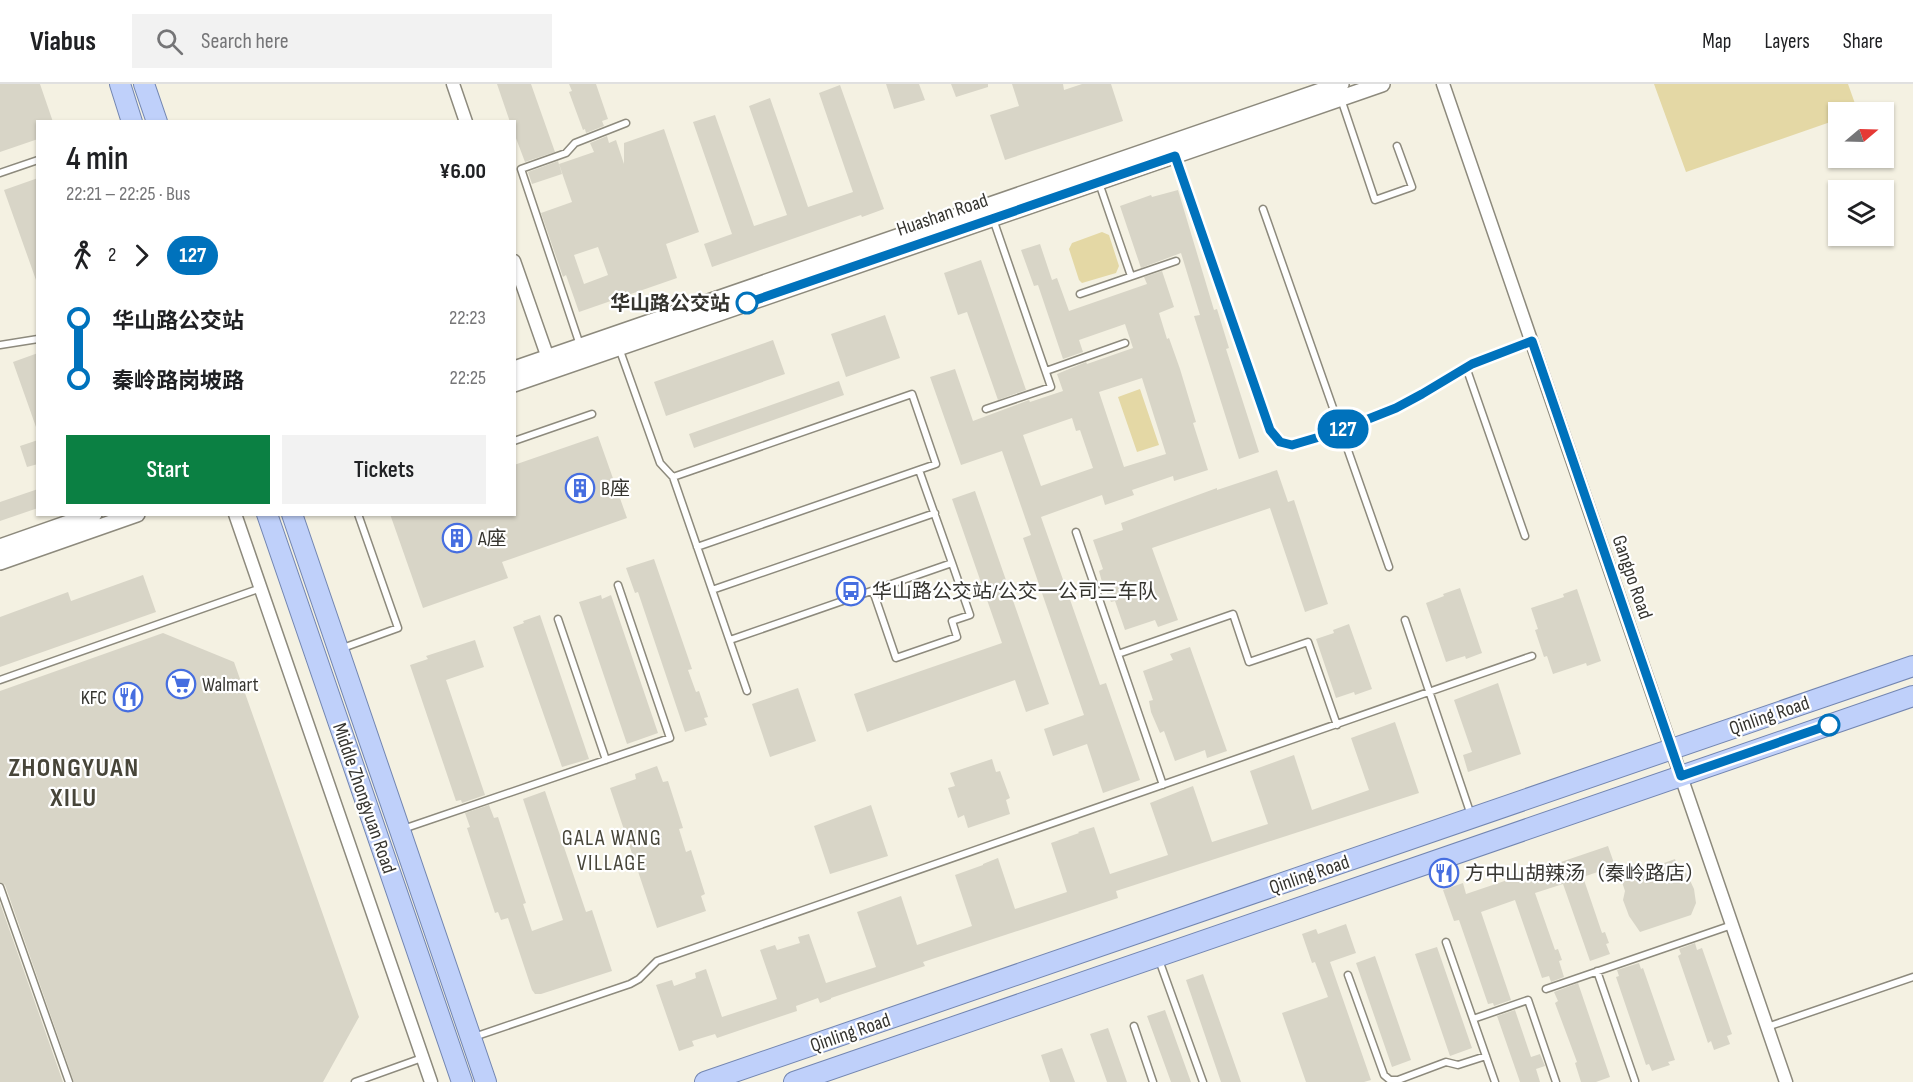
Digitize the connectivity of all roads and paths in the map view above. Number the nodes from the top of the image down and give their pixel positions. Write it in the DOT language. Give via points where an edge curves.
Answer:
graph roads {
  1 [pos="120,84"];
  2 [pos="144,84"];
  3 [pos="453,84"];
  4 [pos="1382,84"];
  5 [pos="1443,84"];
  6 [pos="1341,91"];
  7 [pos="131,120"];
  8 [pos="156,120"];
  9 [pos="465,120"];
  10 [pos="626,123"];
  11 [pos="1397,146"];
  12 [pos="1175,156"];
  13 [pos="36,160"];
  14 [pos="0,173"];
  15 [pos="1099,182"];
  16 [pos="1263,209"];
  17 [pos="993,218"];
  18 [pos="1176,261"];
  19 [pos="516,267"];
  20 [pos="1131,276"];
  21 [pos="1080,294"];
  22 [pos="36,339"];
  23 [pos="1532,341"];
  24 [pos="1125,343"];
  25 [pos="0,345"];
  26 [pos="580,347"];
  27 [pos="618,348"];
  28 [pos="548,358"];
  29 [pos="1466,367"];
  30 [pos="516,368"];
  31 [pos="1046,370"];
  32 [pos="516,383"];
  33 [pos="986,409"];
  34 [pos="592,414"];
  35 [pos="1341,430"];
  36 [pos="516,440"];
  37 [pos="919,470"];
  38 [pos="673,477"];
  39 [pos="934,513"];
  40 [pos="88,516"];
  41 [pos="131,516"];
  42 [pos="237,516"];
  43 [pos="268,516"];
  44 [pos="293,516"];
  45 [pos="359,516"];
  46 [pos="1076,532"];
  47 [pos="1525,536"];
  48 [pos="0,547"];
  49 [pos="697,547"];
  50 [pos="0,562"];
  51 [pos="952,563"];
  52 [pos="1389,567"];
  53 [pos="618,585"];
  54 [pos="261,588"];
  55 [pos="712,590"];
  56 [pos="873,591"];
  57 [pos="558,619"];
  58 [pos="1405,620"];
  59 [pos="730,640"];
  60 [pos="338,650"];
  61 [pos="1118,654"];
  62 [pos="1532,656"];
  63 [pos="1913,666"];
  64 [pos="0,680"];
  65 [pos="747,691"];
  66 [pos="1430,693"];
  67 [pos="1913,696"];
  68 [pos="1337,725"];
  69 [pos="1672,749"];
  70 [pos="606,760"];
  71 [pos="1681,776"];
  72 [pos="1163,785"];
  73 [pos="1472,818"];
  74 [pos="400,830"];
  75 [pos="0,887"];
  76 [pos="1732,925"];
  77 [pos="1446,942"];
  78 [pos="1158,956"];
  79 [pos="1598,971"];
  80 [pos="1348,975"];
  81 [pos="1913,977"];
  82 [pos="1546,988"];
  83 [pos="1473,1019"];
  84 [pos="1134,1026"];
  85 [pos="1767,1027"];
  86 [pos="471,1038"];
  87 [pos="1486,1056"];
  88 [pos="423,1058"];
  89 [pos="69,1082"];
  90 [pos="356,1082"];
  91 [pos="431,1082"];
  92 [pos="462,1082"];
  93 [pos="486,1082"];
  94 [pos="705,1082"];
  95 [pos="794,1082"];
  96 [pos="1153,1082"];
  97 [pos="1203,1082"];
  98 [pos="1495,1082"];
  99 [pos="1556,1082"];
  100 [pos="1635,1082"];
  101 [pos="1786,1082"];
  1 -- 7 [label="main road"];
  2 -- 8 [label="main road"];
  3 -- 9 [label="street"];
  4 -- 6 [label="street, Huashan Road"];
  5 -- 23 [label="street, Gangpo Road"];
  6 -- 11 [label="lane" via="1375,200 1412,187"];
  6 -- 12 [label="street, Huashan Road"];
  6 -- 26 [label="street, Huashan Road"];
  10 -- 26 [label="lane" via="575,143 566,153 521,169"];
  12 -- 15 [label="street, Huashan Road"];
  12 -- 35 [label="lane" via="1270,430 1280,442 1292,445"];
  13 -- 14 [label="lane"];
  15 -- 17 [label="street, Huashan Road"];
  15 -- 20 [label="lane"];
  16 -- 35 [label="lane"];
  17 -- 27 [label="street, Huashan Road"];
  17 -- 31 [label="lane"];
  18 -- 20 [label="lane"];
  19 -- 28 [label="street"];
  20 -- 21 [label="lane"];
  22 -- 25 [label="lane"];
  23 -- 29 [label="lane"];
  23 -- 69 [label="street, Gangpo Road"];
  24 -- 31 [label="lane"];
  26 -- 28 [label="street, Huashan Road"];
  27 -- 32 [label="street, Huashan Road"];
  27 -- 38 [label="lane" via="660,463"];
  28 -- 30 [label="street, Huashan Road"];
  29 -- 35 [label="lane" via="1396,408"];
  29 -- 47 [label="lane"];
  31 -- 33 [label="lane" via="1051,387"];
  34 -- 36 [label="lane"];
  35 -- 52 [label="lane"];
  37 -- 38 [label="lane" via="936,464 912,394"];
  37 -- 39 [label="lane"];
  37 -- 49 [label="lane"];
  38 -- 49 [label="lane"];
  39 -- 51 [label="lane"];
  39 -- 55 [label="lane"];
  40 -- 48 [label="street"];
  41 -- 50 [label="street"];
  42 -- 54 [label="street"];
  43 -- 92 [label="main road, Middle Zhongyuan Road"];
  44 -- 60 [label="main road, Middle Zhongyuan Road"];
  45 -- 60 [label="lane" via="398,628"];
  46 -- 61 [label="lane"];
  49 -- 55 [label="lane"];
  51 -- 56 [label="lane"];
  51 -- 56 [label="lane" via="970,615 952,621 957,637 896,658"];
  53 -- 70 [label="lane" via="670,738"];
  54 -- 64 [label="lane"];
  54 -- 88 [label="street"];
  55 -- 59 [label="lane"];
  56 -- 59 [label="lane"];
  57 -- 70 [label="lane"];
  58 -- 66 [label="lane"];
  59 -- 65 [label="lane"];
  60 -- 74 [label="main road, Middle Zhongyuan Road"];
  61 -- 68 [label="lane" via="1233,614 1249,662 1308,642"];
  61 -- 72 [label="lane"];
  62 -- 66 [label="lane"];
  63 -- 69 [label="main road, Qinling Road"];
  66 -- 68 [label="lane"];
  66 -- 73 [label="lane"];
  67 -- 71 [label="main road, Qinling Road"];
  68 -- 72 [label="lane"];
  69 -- 71 [label="street, Gangpo Road"];
  69 -- 73 [label="main road, Qinling Road"];
  70 -- 74 [label="lane"];
  71 -- 76 [label="street, Gangpo Road"];
  71 -- 78 [label="main road, Qinling Road"];
  72 -- 86 [label="lane" via="657,961 630,984"];
  73 -- 94 [label="main road, Qinling Road"];
  74 -- 86 [label="main road, Middle Zhongyuan Road"];
  75 -- 89 [label="lane"];
  76 -- 79 [label="lane"];
  76 -- 85 [label="street, Gangpo Road"];
  77 -- 83 [label="lane"];
  78 -- 95 [label="main road, Qinling Road"];
  78 -- 97 [label="lane"];
  79 -- 82 [label="lane"];
  79 -- 100 [label="lane"];
  80 -- 87 [label="lane" via="1384,1075 1390,1080 1446,1062 1458,1065"];
  81 -- 85 [label="lane"];
  83 -- 87 [label="lane"];
  83 -- 99 [label="lane" via="1528,1000"];
  84 -- 96 [label="lane"];
  85 -- 101 [label="street, Gangpo Road"];
  86 -- 93 [label="main road, Middle Zhongyuan Road"];
  87 -- 98 [label="lane"];
  88 -- 90 [label="lane"];
  88 -- 91 [label="street"];
}
